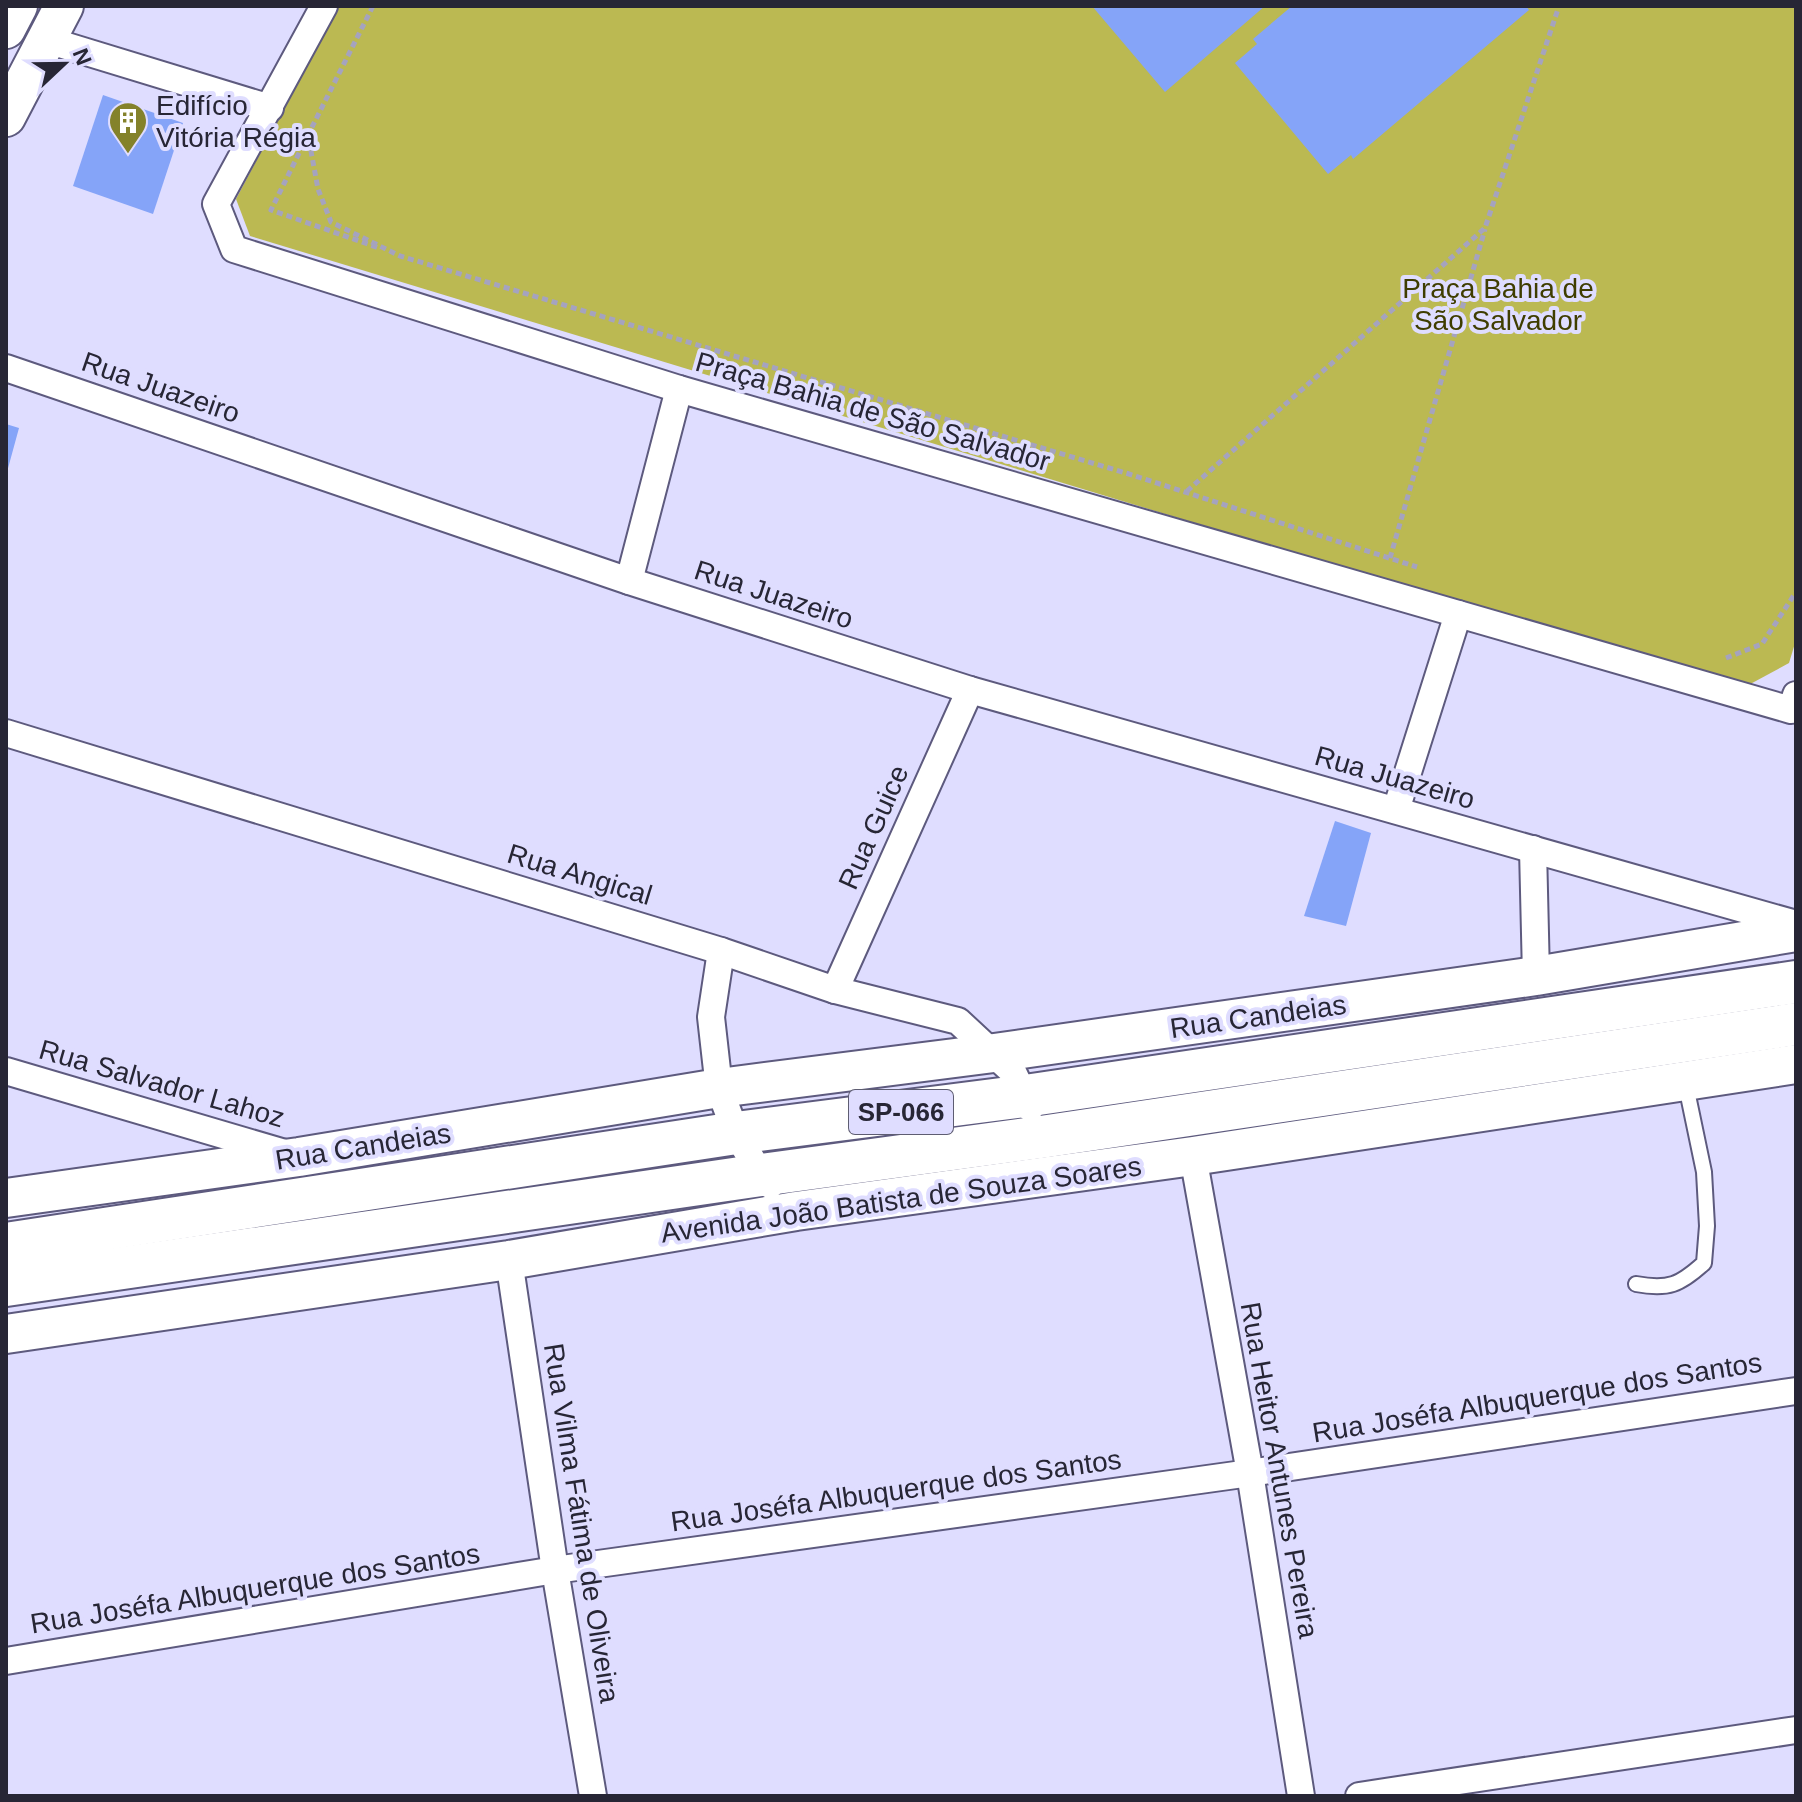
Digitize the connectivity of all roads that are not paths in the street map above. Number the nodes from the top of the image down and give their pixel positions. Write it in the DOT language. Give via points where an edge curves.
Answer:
graph roads {
  1 [pos="64,6"];
  2 [pos="324,6"];
  3 [pos="47,40"];
  4 [pos="270,108"];
  5 [pos="6,117"];
  6 [pos="6,368"];
  7 [pos="679,389"];
  8 [pos="629,581"];
  9 [pos="1458,614"];
  10 [pos="970,690"];
  11 [pos="1796,695"];
  12 [pos="6,733"];
  13 [pos="1396,810"];
  14 [pos="1533,849"];
  15 [pos="1796,924"];
  16 [pos="1796,932"];
  17 [pos="721,951"];
  18 [pos="1536,976"];
  19 [pos="1796,982"];
  20 [pos="835,990"];
  21 [pos="1796,1024"];
  22 [pos="994,1053"];
  23 [pos="1796,1064"];
  24 [pos="6,1071"];
  25 [pos="1685,1081"];
  26 [pos="719,1088"];
  27 [pos="1025,1096"];
  28 [pos="736,1133"];
  29 [pos="1193,1156"];
  30 [pos="299,1157"];
  31 [pos="1042,1157"];
  32 [pos="761,1175"];
  33 [pos="6,1198"];
  34 [pos="796,1211"];
  35 [pos="6,1244"];
  36 [pos="509,1260"];
  37 [pos="1636,1284"];
  38 [pos="6,1285"];
  39 [pos="6,1334"];
  40 [pos="1796,1391"];
  41 [pos="1250,1473"];
  42 [pos="555,1570"];
  43 [pos="6,1661"];
  44 [pos="1796,1730"];
  45 [pos="593,1796"];
  46 [pos="1301,1796"];
  47 [pos="1359,1796"];
  1 -- 3 [label="main road"];
  2 -- 4 [label="street, Praça Bahia de São Salvador"];
  3 -- 4 [label="street"];
  3 -- 5 [label="main road"];
  4 -- 7 [label="street, Praça Bahia de São Salvador" via="216,204 234,249"];
  6 -- 8 [label="street, Rua Juazeiro"];
  7 -- 8 [label="street"];
  7 -- 9 [label="street, Praça Bahia de São Salvador"];
  8 -- 10 [label="street, Rua Juazeiro"];
  9 -- 11 [label="street, Praça Bahia de São Salvador" via="1791,710"];
  9 -- 13 [label="street"];
  10 -- 13 [label="street, Rua Juazeiro"];
  10 -- 20 [label="street, Rua Guice"];
  12 -- 17 [label="street, Rua Angical"];
  13 -- 14 [label="street, Rua Juazeiro"];
  14 -- 15 [label="street, Rua Juazeiro"];
  14 -- 18 [label="street"];
  16 -- 18 [label="main road, Rua Candeias"];
  17 -- 20 [label="street, Rua Angical"];
  17 -- 26 [label="street" via="711,1017"];
  18 -- 22 [label="main road, Rua Candeias"];
  19 -- 27 [label="main road, SP-066"];
  20 -- 22 [label="street, Rua Angical" via="958,1021"];
  21 -- 31 [label="main road, SP-066"];
  22 -- 26 [label="main road, Rua Candeias"];
  22 -- 27 [label="street, Rua Angical" via="1013,1072"];
  23 -- 25 [label="main road, Avenida João Batista de Souza Soares"];
  24 -- 30 [label="street, Rua Salvador Lahoz"];
  25 -- 29 [label="main road, Avenida João Batista de Souza Soares"];
  25 -- 37 [label="lane" via="1704,1172 1704,1263 1667,1287"];
  26 -- 28 [label="street"];
  26 -- 30 [label="main road, Rua Candeias"];
  27 -- 28 [label="main road, SP-066"];
  27 -- 31 [label="street, Rua Angical"];
  28 -- 32 [label="street"];
  28 -- 35 [label="main road, SP-066"];
  29 -- 31 [label="main road, Avenida João Batista de Souza Soares"];
  29 -- 41 [label="street, Rua Heitor Antunes Pereira"];
  30 -- 33 [label="main road, Rua Candeias"];
  31 -- 32 [label="main road, SP-066"];
  31 -- 34 [label="main road, Avenida João Batista de Souza Soares"];
  32 -- 34 [label="street"];
  32 -- 38 [label="main road, SP-066"];
  34 -- 36 [label="main road, Avenida João Batista de Souza Soares"];
  36 -- 39 [label="main road, Avenida João Batista de Souza Soares"];
  36 -- 42 [label="street, Rua Vilma Fátima de Oliveira"];
  40 -- 41 [label="street, Rua Joséfa Albuquerque dos Santos"];
  41 -- 42 [label="street, Rua Joséfa Albuquerque dos Santos"];
  41 -- 46 [label="street, Rua Heitor Antunes Pereira"];
  42 -- 43 [label="street, Rua Joséfa Albuquerque dos Santos"];
  42 -- 45 [label="street, Rua Vilma Fátima de Oliveira"];
  44 -- 47 [label="street"];
}
